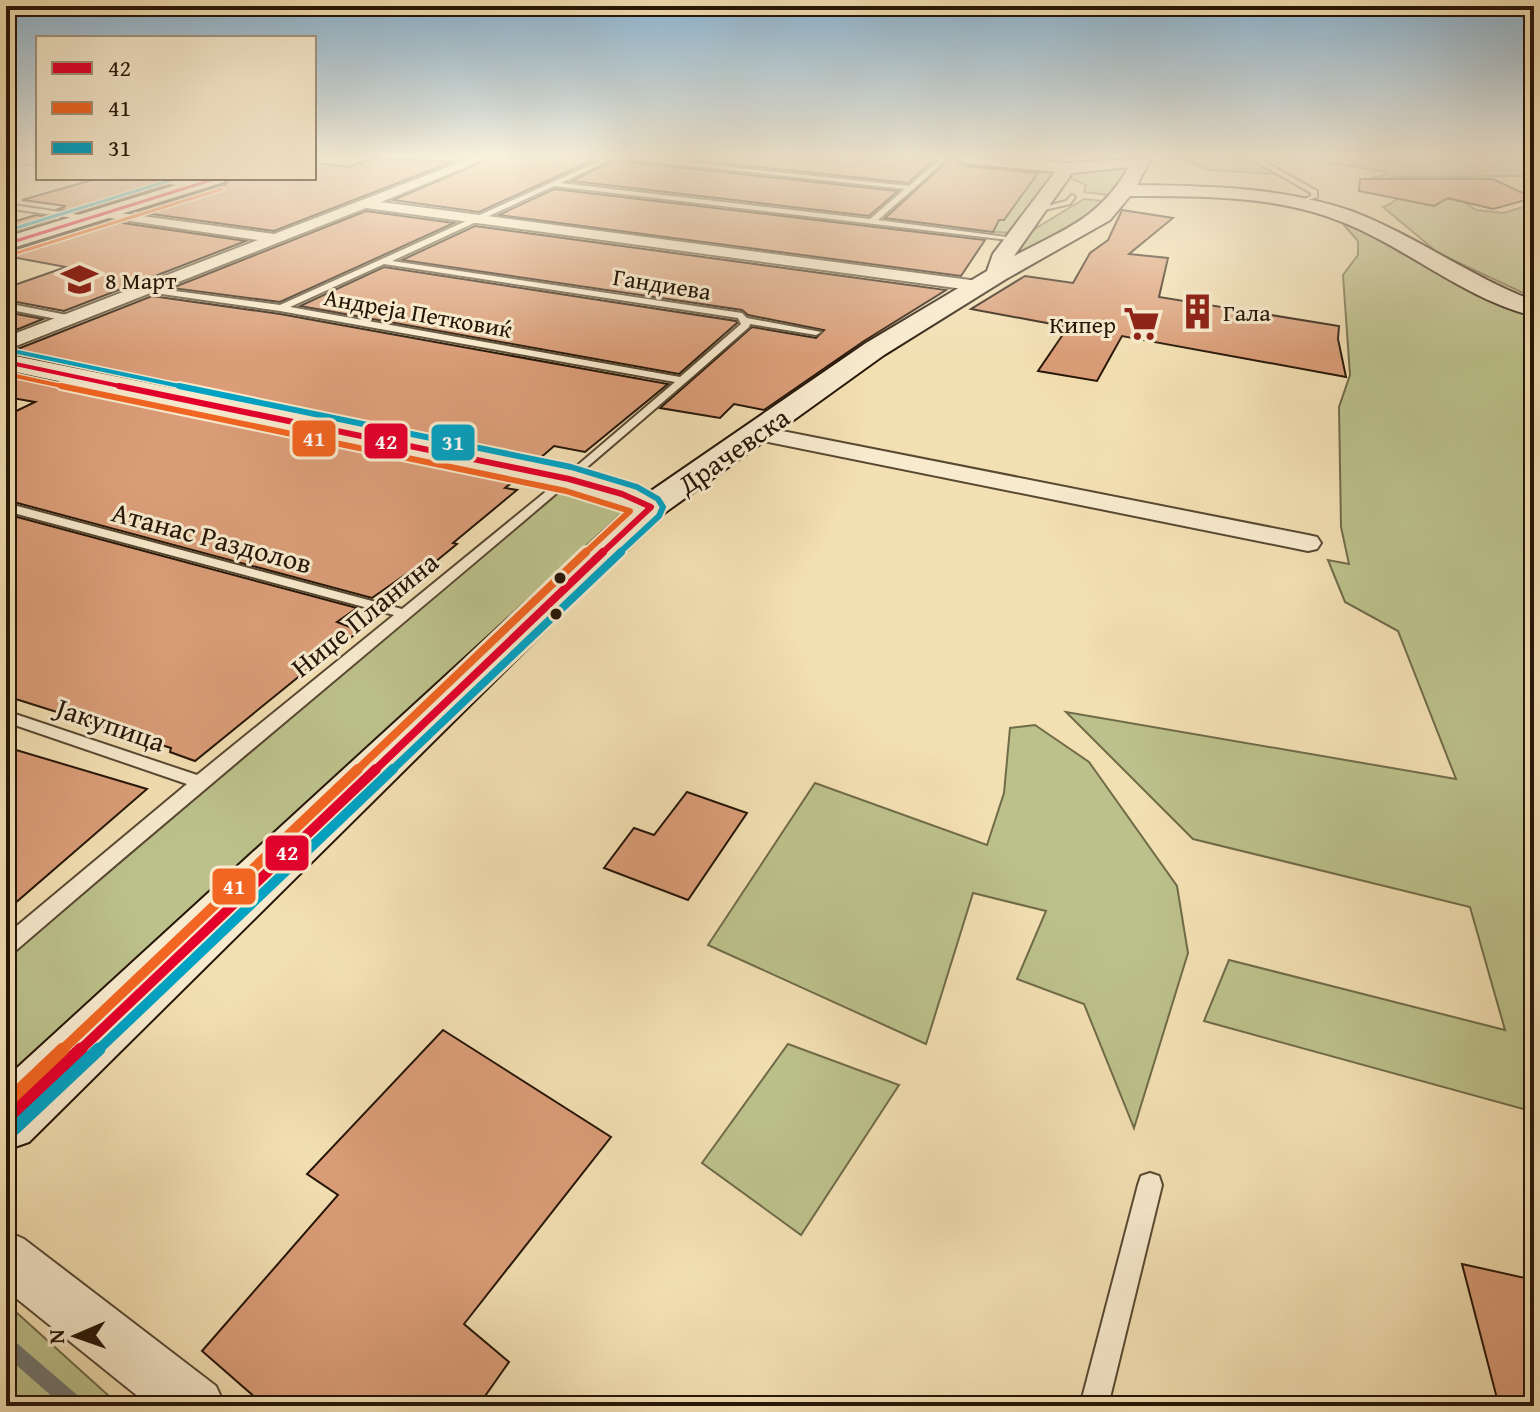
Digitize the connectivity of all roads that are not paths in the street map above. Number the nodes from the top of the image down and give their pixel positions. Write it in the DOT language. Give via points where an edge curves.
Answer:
graph roads {
  1 [pos="70,224"];
  2 [pos="157,224"];
  3 [pos="314,224"];
  4 [pos="469,224"];
  5 [pos="510,224"];
  6 [pos="896,224"];
  7 [pos="1029,224"];
  8 [pos="1089,224"];
  9 [pos="1361,224"];
  10 [pos="276,239"];
  11 [pos="1017,239"];
  12 [pos="6,244"];
  13 [pos="386,262"];
  14 [pos="988,280"];
  15 [pos="148,289"];
  16 [pos="6,306"];
  17 [pos="280,308"];
  18 [pos="1534,309"];
  19 [pos="744,318"];
  20 [pos="72,319"];
  21 [pos="816,332"];
  22 [pos="6,344"];
  23 [pos="6,362"];
  24 [pos="681,380"];
  25 [pos="757,433"];
  26 [pos="569,479"];
  27 [pos="637,500"];
  28 [pos="6,507"];
  29 [pos="1308,543"];
  30 [pos="405,614"];
  31 [pos="6,716"];
  32 [pos="200,782"];
  33 [pos="6,947"];
  34 [pos="6,1120"];
  35 [pos="1150,1185"];
  36 [pos="6,1257"];
  37 [pos="196,1406"];
  38 [pos="1094,1406"];
  1 -- 12 [label="street"];
  2 -- 10 [label="street"];
  3 -- 10 [label="street"];
  4 -- 13 [label="lane"];
  5 -- 14 [label="street"];
  6 -- 11 [label="lane"];
  7 -- 11 [label="street"];
  8 -- 14 [label="street, Драчевска"];
  9 -- 18 [label="street"];
  10 -- 15 [label="street"];
  11 -- 14 [label="street"];
  13 -- 17 [label="lane"];
  13 -- 19 [label="lane, Гандиева"];
  14 -- 25 [label="street, Драчевска" via="875,349"];
  15 -- 17 [label="lane, Андреја Петковиќ"];
  15 -- 20 [label="street"];
  16 -- 20 [label="lane"];
  17 -- 24 [label="lane, Андреја Петковиќ"];
  19 -- 21 [label="lane, Гандиева"];
  19 -- 24 [label="lane, Ниџе Планина" via="746,325"];
  20 -- 22 [label="street"];
  23 -- 26 [label="street"];
  24 -- 26 [label="lane, Ниџе Планина"];
  25 -- 27 [label="street, Драчевска"];
  25 -- 29 [label="street"];
  26 -- 27 [label="street"];
  26 -- 30 [label="lane, Ниџе Планина"];
  27 -- 34 [label="street, Драчевска" via="550,603"];
  28 -- 30 [label="lane, Атанас Раздолов"];
  30 -- 32 [label="lane, Ниџе Планина"];
  31 -- 32 [label="lane, Јакупица"];
  32 -- 33 [label="lane, Ниџе Планина"];
  35 -- 38 [label="lane"];
  36 -- 37 [label="street"];
}
